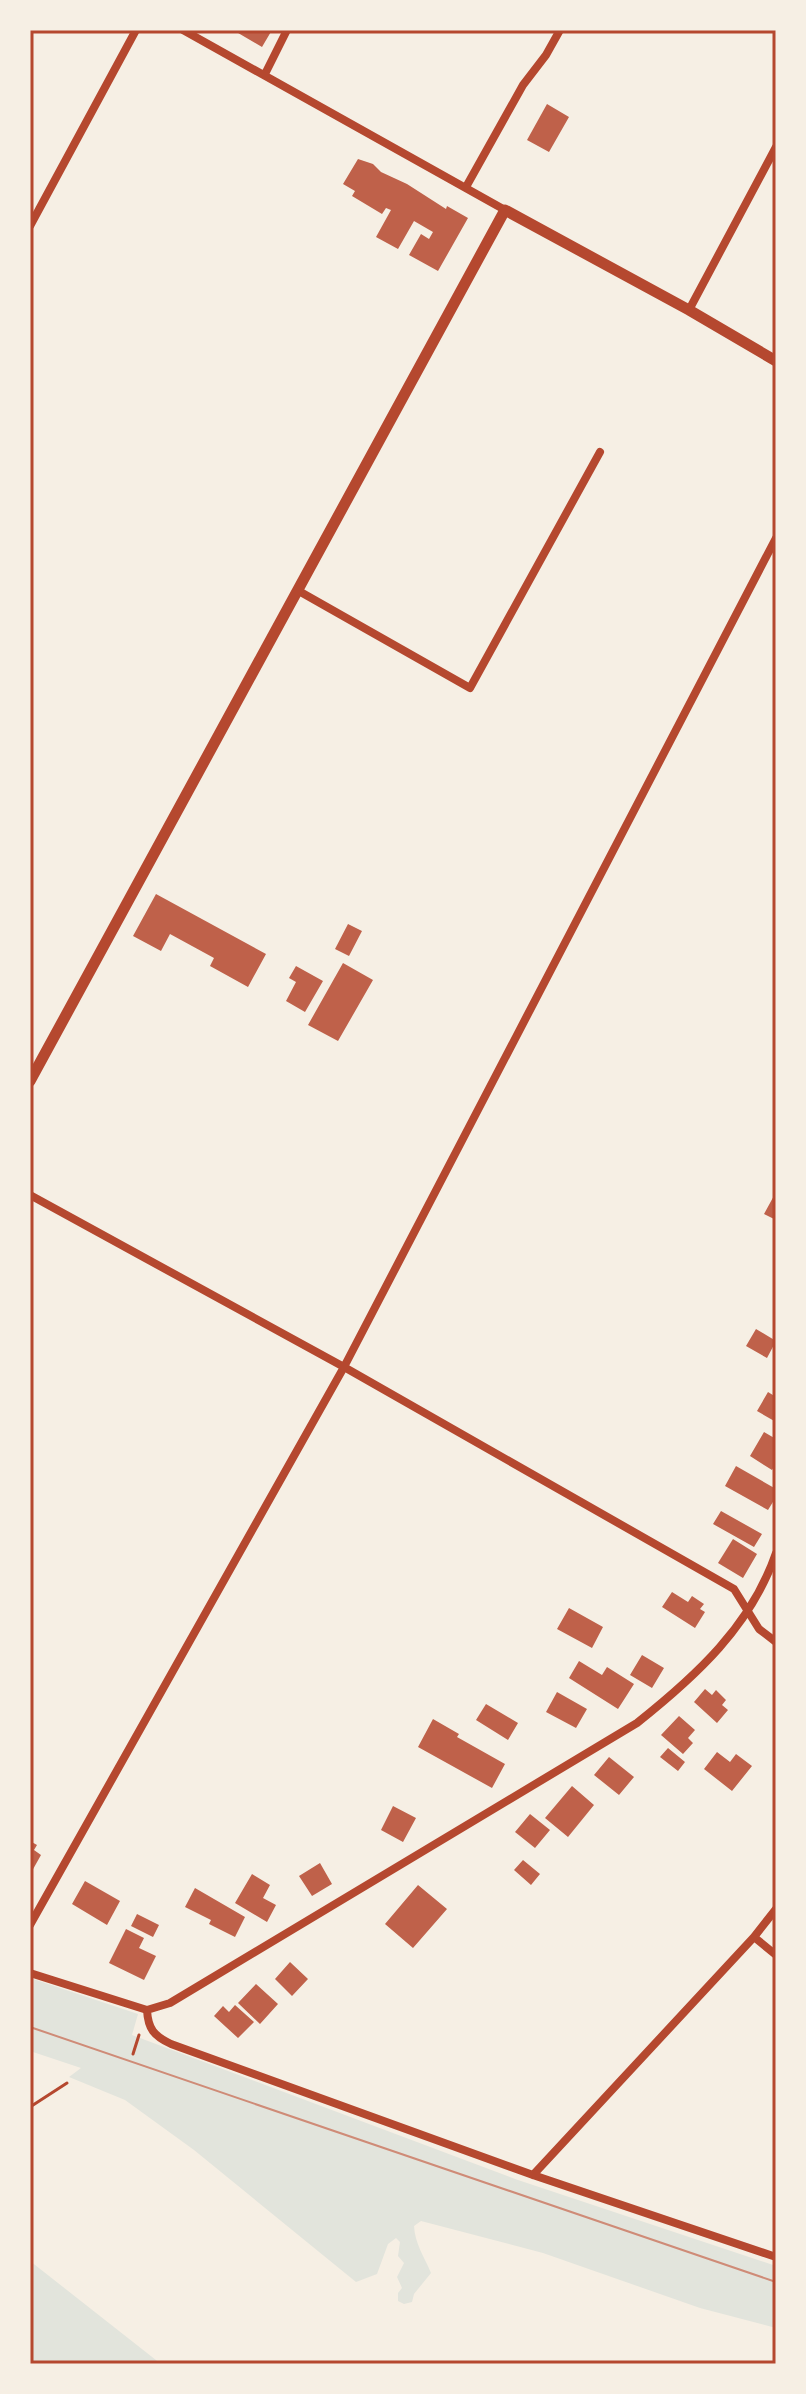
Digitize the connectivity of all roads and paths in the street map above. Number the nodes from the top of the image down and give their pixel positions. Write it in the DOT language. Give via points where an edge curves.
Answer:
graph roads {
  1 [pos="136,30"];
  2 [pos="183,30"];
  3 [pos="287,30"];
  4 [pos="560,30"];
  5 [pos="265,74"];
  6 [pos="776,147"];
  7 [pos="466,187"];
  8 [pos="505,210"];
  9 [pos="30,226"];
  10 [pos="689,310"];
  11 [pos="776,361"];
  12 [pos="600,452"];
  13 [pos="776,538"];
  14 [pos="297,590"];
  15 [pos="30,1081"];
  16 [pos="30,1195"];
  17 [pos="344,1367"];
  18 [pos="776,1553"];
  19 [pos="749,1613"];
  20 [pos="776,1642"];
  21 [pos="776,1909"];
  22 [pos="30,1925"];
  23 [pos="754,1937"];
  24 [pos="776,1955"];
  25 [pos="30,1973"];
  26 [pos="147,2010"];
  27 [pos="138,2038"];
  28 [pos="133,2054"];
  29 [pos="67,2083"];
  30 [pos="30,2107"];
  31 [pos="533,2175"];
  32 [pos="776,2257"];
  1 -- 9 [label="street"];
  2 -- 5 [label="street"];
  3 -- 5 [label="street"];
  4 -- 7 [label="street"];
  5 -- 7 [label="street"];
  6 -- 10 [label="street"];
  7 -- 8 [label="street"];
  8 -- 10 [label="street"];
  8 -- 14 [label="street"];
  10 -- 11 [label="street"];
  12 -- 14 [label="street" via="470,688"];
  13 -- 17 [label="street"];
  14 -- 15 [label="street"];
  16 -- 17 [label="street"];
  17 -- 19 [label="street" via="734,1589"];
  17 -- 22 [label="street"];
  18 -- 19 [label="street"];
  19 -- 20 [label="street"];
  19 -- 26 [label="street" via="683,1686 637,1723 170,2003"];
  21 -- 23 [label="street"];
  23 -- 24 [label="street"];
  23 -- 31 [label="street"];
  25 -- 26 [label="street"];
  26 -- 31 [label="street" via="156,2037 171,2044"];
  27 -- 28 [label="path"];
  29 -- 30 [label="path"];
  31 -- 32 [label="street"];
}
